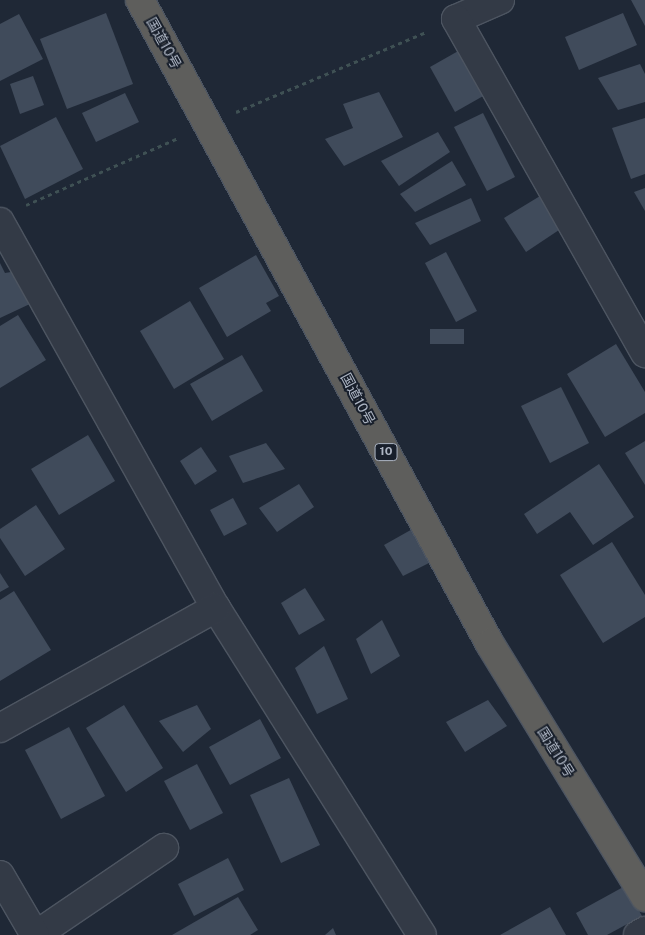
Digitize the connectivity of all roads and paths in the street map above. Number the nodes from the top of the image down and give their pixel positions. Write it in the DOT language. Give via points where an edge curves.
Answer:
graph roads {
  1 [pos="140,0"];
  2 [pos="500,0"];
  3 [pos="456,19"];
  4 [pos="209,124"];
  5 [pos="9,215"];
  6 [pos="645,352"];
  7 [pos="216,608"];
  8 [pos="0,728"];
  9 [pos="164,848"];
  10 [pos="0,874"];
  11 [pos="645,897"];
  12 [pos="645,931"];
  13 [pos="36,935"];
  14 [pos="422,935"];
  15 [pos="638,935"];
  1 -- 4 [label="highway, 国道10号 / 10"];
  2 -- 3 [label="street"];
  3 -- 4 [label="path"];
  3 -- 6 [label="street"];
  4 -- 5 [label="path"];
  4 -- 11 [label="highway, 国道10号 / 10" via="490,644"];
  5 -- 7 [label="street"];
  7 -- 8 [label="street"];
  7 -- 14 [label="street"];
  9 -- 13 [label="street"];
  10 -- 13 [label="street"];
  12 -- 15 [label="street"];
}
